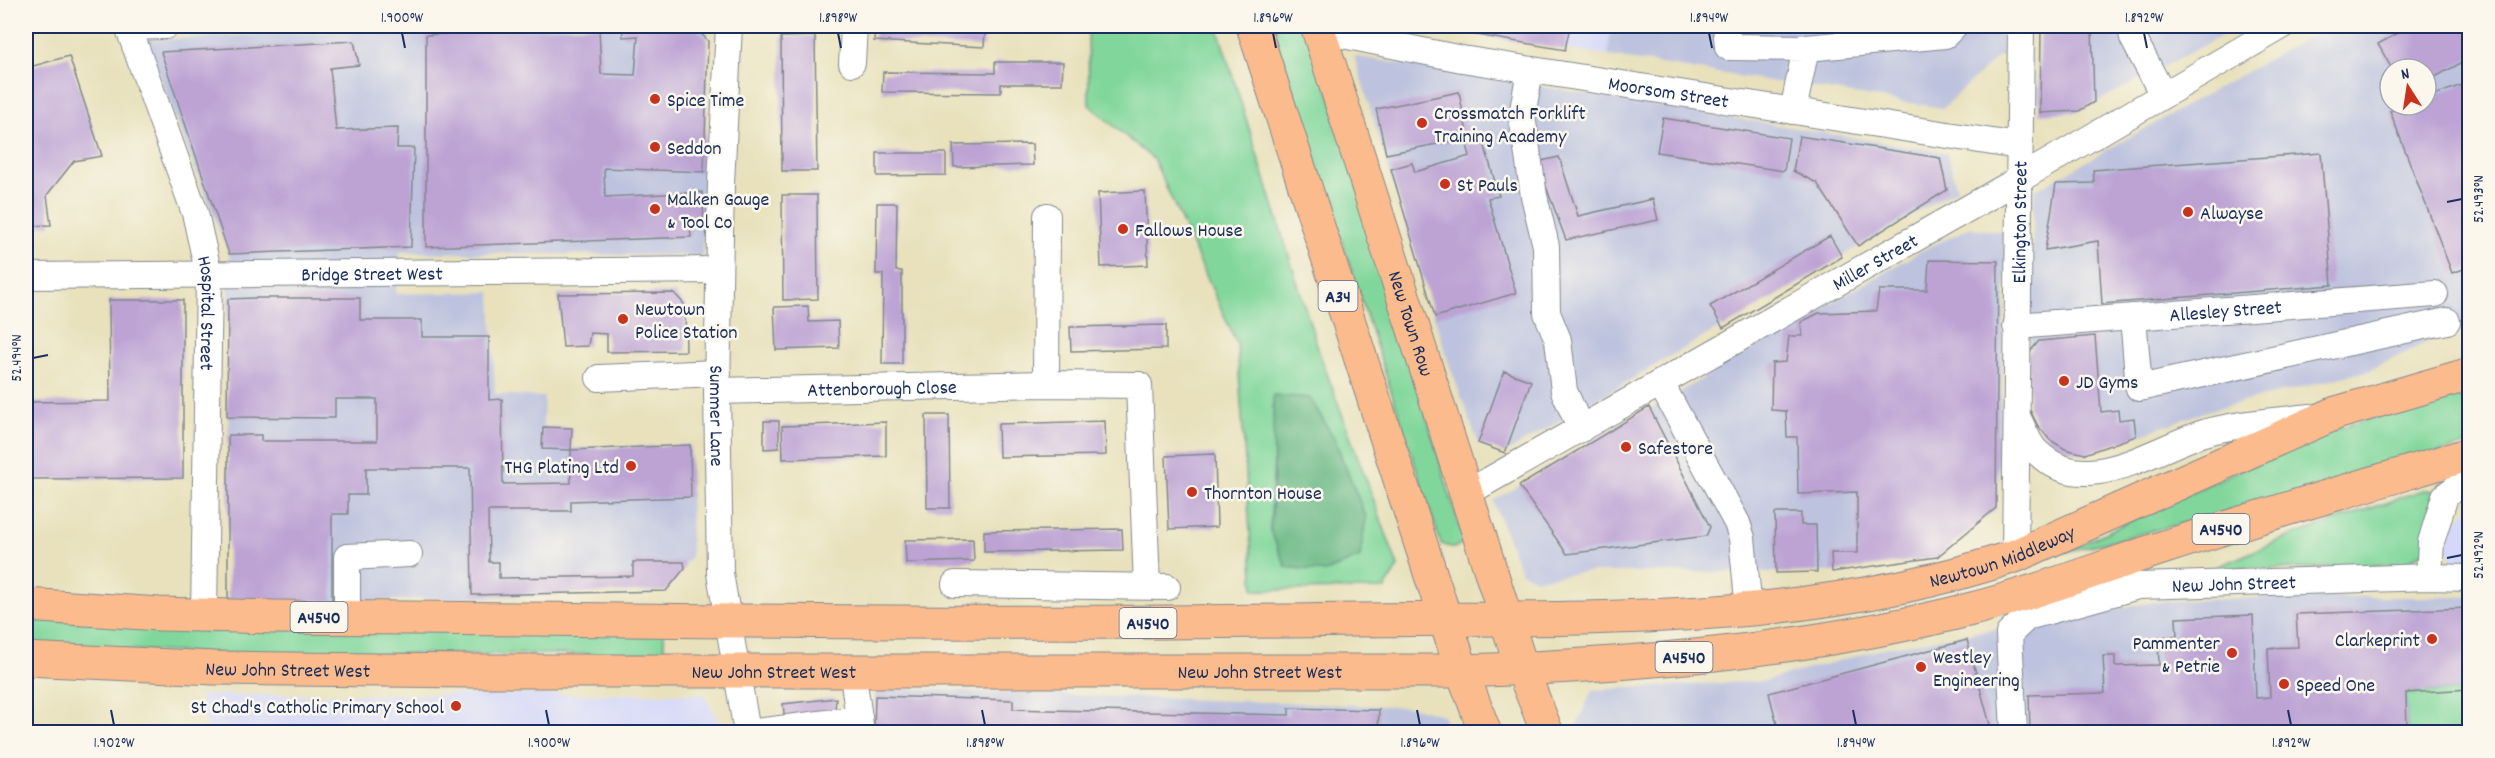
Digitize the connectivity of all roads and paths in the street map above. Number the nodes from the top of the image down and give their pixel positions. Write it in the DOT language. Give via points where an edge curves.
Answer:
graph roads {
  1 [pos="128,26"];
  2 [pos="165,26"];
  3 [pos="729,26"];
  4 [pos="854,26"];
  5 [pos="1252,26"];
  6 [pos="1726,26"];
  7 [pos="1954,26"];
  8 [pos="2020,26"];
  9 [pos="2131,26"];
  10 [pos="2282,26"];
  11 [pos="1318,28"];
  12 [pos="1806,48"];
  13 [pos="852,63"];
  14 [pos="1530,70"];
  15 [pos="2163,95"];
  16 [pos="1794,111"];
  17 [pos="2019,146"];
  18 [pos="2018,180"];
  19 [pos="1047,216"];
  20 [pos="719,270"];
  21 [pos="210,275"];
  22 [pos="26,276"];
  23 [pos="2435,294"];
  24 [pos="2133,317"];
  25 [pos="2447,321"];
  26 [pos="2016,326"];
  27 [pos="2469,374"];
  28 [pos="599,378"];
  29 [pos="717,382"];
  30 [pos="1046,384"];
  31 [pos="1661,384"];
  32 [pos="2336,413"];
  33 [pos="2016,416"];
  34 [pos="1581,429"];
  35 [pos="2469,454"];
  36 [pos="2469,477"];
  37 [pos="1465,494"];
  38 [pos="2205,534"];
  39 [pos="409,554"];
  40 [pos="2015,556"];
  41 [pos="2429,577"];
  42 [pos="2469,578"];
  43 [pos="956,584"];
  44 [pos="26,605"];
  45 [pos="1749,610"];
  46 [pos="204,615"];
  47 [pos="347,617"];
  48 [pos="1443,619"];
  49 [pos="728,620"];
  50 [pos="1507,620"];
  51 [pos="26,659"];
  52 [pos="852,669"];
  53 [pos="1522,669"];
  54 [pos="736,670"];
  55 [pos="1462,671"];
  56 [pos="860,726"];
  57 [pos="810,729"];
  58 [pos="747,732"];
  59 [pos="756,732"];
  60 [pos="1485,732"];
  61 [pos="1547,732"];
  62 [pos="2014,732"];
  1 -- 2 [label="street"];
  1 -- 21 [label="street, Hospital Street" via="195,213"];
  3 -- 20 [label="street, Summer Lane"];
  4 -- 13 [label="street"];
  5 -- 48 [label="highway, A34"];
  6 -- 12 [label="street" via="1728,47"];
  7 -- 12 [label="street" via="1945,35"];
  8 -- 17 [label="street, Elkington Street"];
  9 -- 15 [label="street" via="2133,38"];
  10 -- 15 [label="street, Miller Street"];
  11 -- 14 [label="street, Moorsom Street"];
  11 -- 37 [label="highway, New Town Row"];
  12 -- 16 [label="street"];
  14 -- 16 [label="street, Moorsom Street"];
  14 -- 34 [label="street" via="1522,116 1546,246 1547,313 1558,340 1564,391"];
  15 -- 18 [label="street, Miller Street"];
  16 -- 17 [label="street, Moorsom Street"];
  17 -- 18 [label="street, Elkington Street"];
  18 -- 26 [label="street, Elkington Street"];
  18 -- 31 [label="street, Miller Street"];
  19 -- 30 [label="street"];
  20 -- 21 [label="street, Bridge Street West"];
  20 -- 29 [label="street, Summer Lane"];
  21 -- 22 [label="street, Bridge Street West"];
  21 -- 46 [label="street, Hospital Street"];
  23 -- 24 [label="street, Allesley Street"];
  24 -- 25 [label="street" via="2139,388"];
  24 -- 26 [label="street, Allesley Street"];
  26 -- 33 [label="street, Elkington Street"];
  27 -- 32 [label="highway, Newtown Middleway / A4540"];
  28 -- 29 [label="street, Attenborough Close"];
  29 -- 30 [label="street, Attenborough Close"];
  29 -- 49 [label="street, Summer Lane" via="720,573"];
  30 -- 43 [label="street, Attenborough Close" via="1139,385 1157,587"];
  31 -- 34 [label="street, Miller Street"];
  31 -- 45 [label="street" via="1742,538"];
  32 -- 33 [label="street, Elkington Street" via="2208,432 2121,467 2088,473 2060,468 2036,452"];
  32 -- 40 [label="highway, Newtown Middleway / A4540"];
  33 -- 40 [label="street, Elkington Street"];
  34 -- 37 [label="street, Miller Street"];
  35 -- 38 [label="highway, Newtown Middleway / A4540"];
  36 -- 41 [label="street" via="2445,496 2432,542"];
  37 -- 50 [label="highway, New Town Row"];
  38 -- 40 [label="highway" via="2048,566 2031,564"];
  38 -- 53 [label="highway, Newtown Middleway / A4540" via="1974,609 1871,631 1754,651"];
  39 -- 47 [label="street" via="348,557"];
  40 -- 45 [label="highway, Newtown Middleway / A4540" via="1964,574 1866,596"];
  41 -- 42 [label="street, New John Street"];
  41 -- 62 [label="street, New John Street" via="2138,586 2027,617 2009,634"];
  44 -- 46 [label="highway, A4540"];
  45 -- 50 [label="highway, Newtown Middleway / A4540"];
  46 -- 47 [label="highway, A4540"];
  47 -- 49 [label="highway, A4540"];
  48 -- 49 [label="highway, A4540" via="1152,623"];
  48 -- 50 [label="highway, A4540"];
  48 -- 55 [label="highway, A34"];
  49 -- 54 [label="street, Summer Lane"];
  50 -- 53 [label="highway, New Town Row"];
  51 -- 54 [label="highway, New John Street West / A4540" via="214,668"];
  52 -- 54 [label="highway, New John Street West / A4540"];
  52 -- 55 [label="highway, New John Street West / A4540"];
  52 -- 56 [label="street"];
  53 -- 55 [label="highway, New John Street West / A4540"];
  53 -- 61 [label="main road"];
  54 -- 58 [label="street, Summer Lane"];
  55 -- 60 [label="main road"];
  56 -- 57 [label="street"];
  57 -- 59 [label="street"];
}
